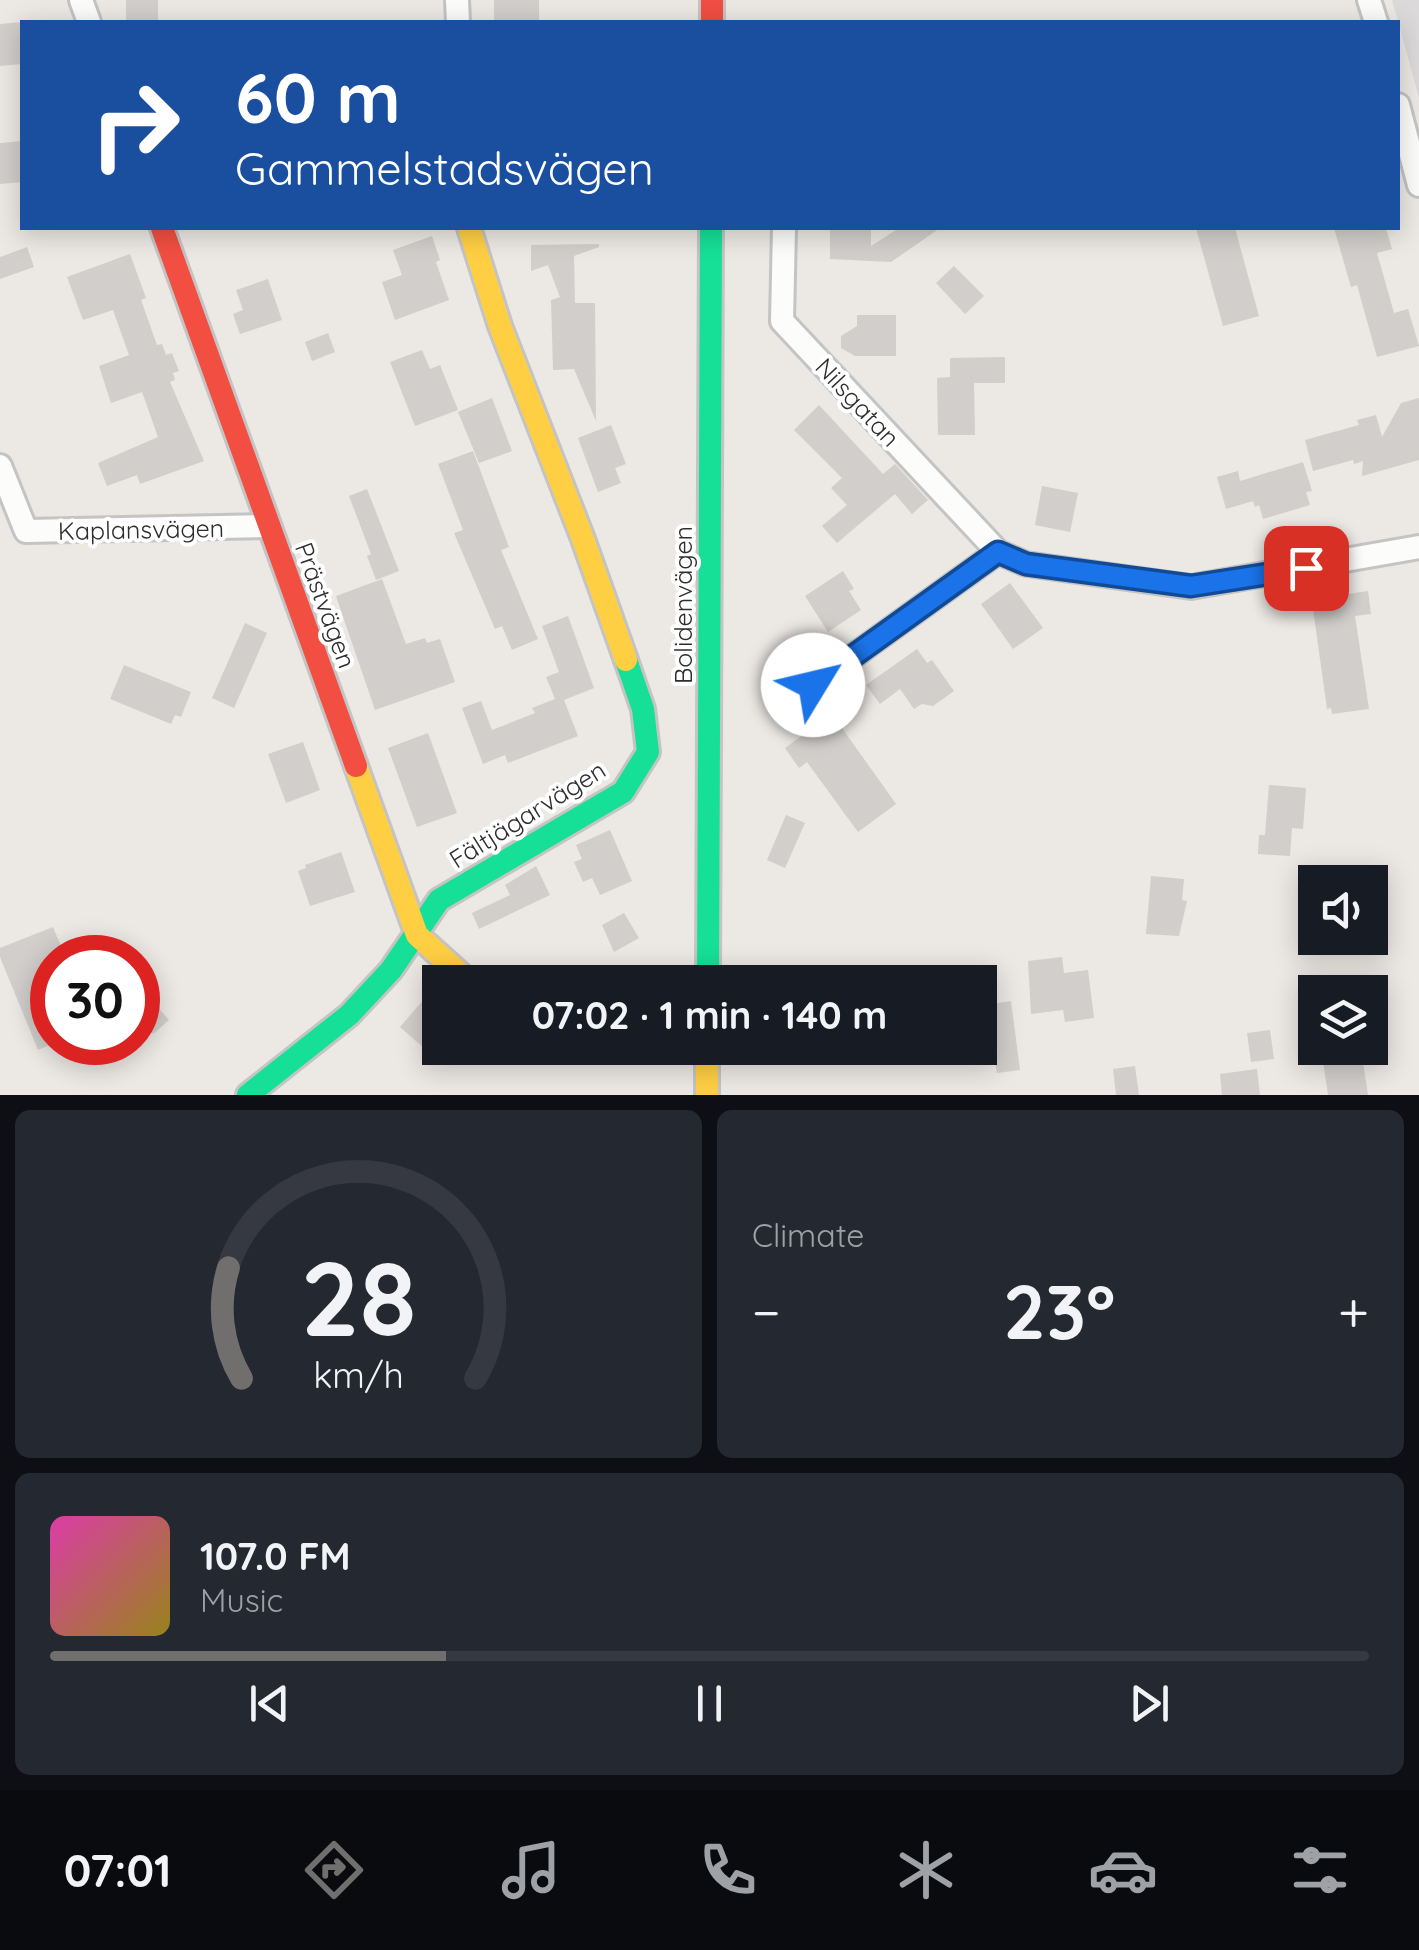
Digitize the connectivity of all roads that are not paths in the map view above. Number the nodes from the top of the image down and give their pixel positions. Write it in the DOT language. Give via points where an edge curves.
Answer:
graph roads {
  1 [pos="1400,113"];
  2 [pos="1419,185"];
  3 [pos="163,230"];
  4 [pos="470,230"];
  5 [pos="711,230"];
  6 [pos="784,230"];
  7 [pos="0,466"];
  8 [pos="267,526"];
  9 [pos="1419,547"];
  10 [pos="998,552"];
  11 [pos="813,685"];
  12 [pos="417,935"];
  13 [pos="450,965"];
  14 [pos="708,965"];
  15 [pos="708,1065"];
  16 [pos="248,1095"];
  17 [pos="707,1095"];
  1 -- 2 [label="street"];
  3 -- 8 [label="street, Prästvägen"];
  4 -- 12 [label="street, Fältjägarvägen" via="643,710 648,752 623,792 439,900"];
  5 -- 14 [label="street, Bolidenvägen"];
  6 -- 10 [label="street, Nilsgatan" via="782,322"];
  7 -- 8 [label="street, Kaplansvägen" via="26,531"];
  8 -- 12 [label="street, Prästvägen"];
  9 -- 10 [label="street" via="1191,586 1026,564"];
  10 -- 11 [label="street"];
  12 -- 13 [label="street, Prästvägen"];
  12 -- 16 [label="street, Fältjägarvägen" via="349,1016"];
  15 -- 17 [label="street"];
}
